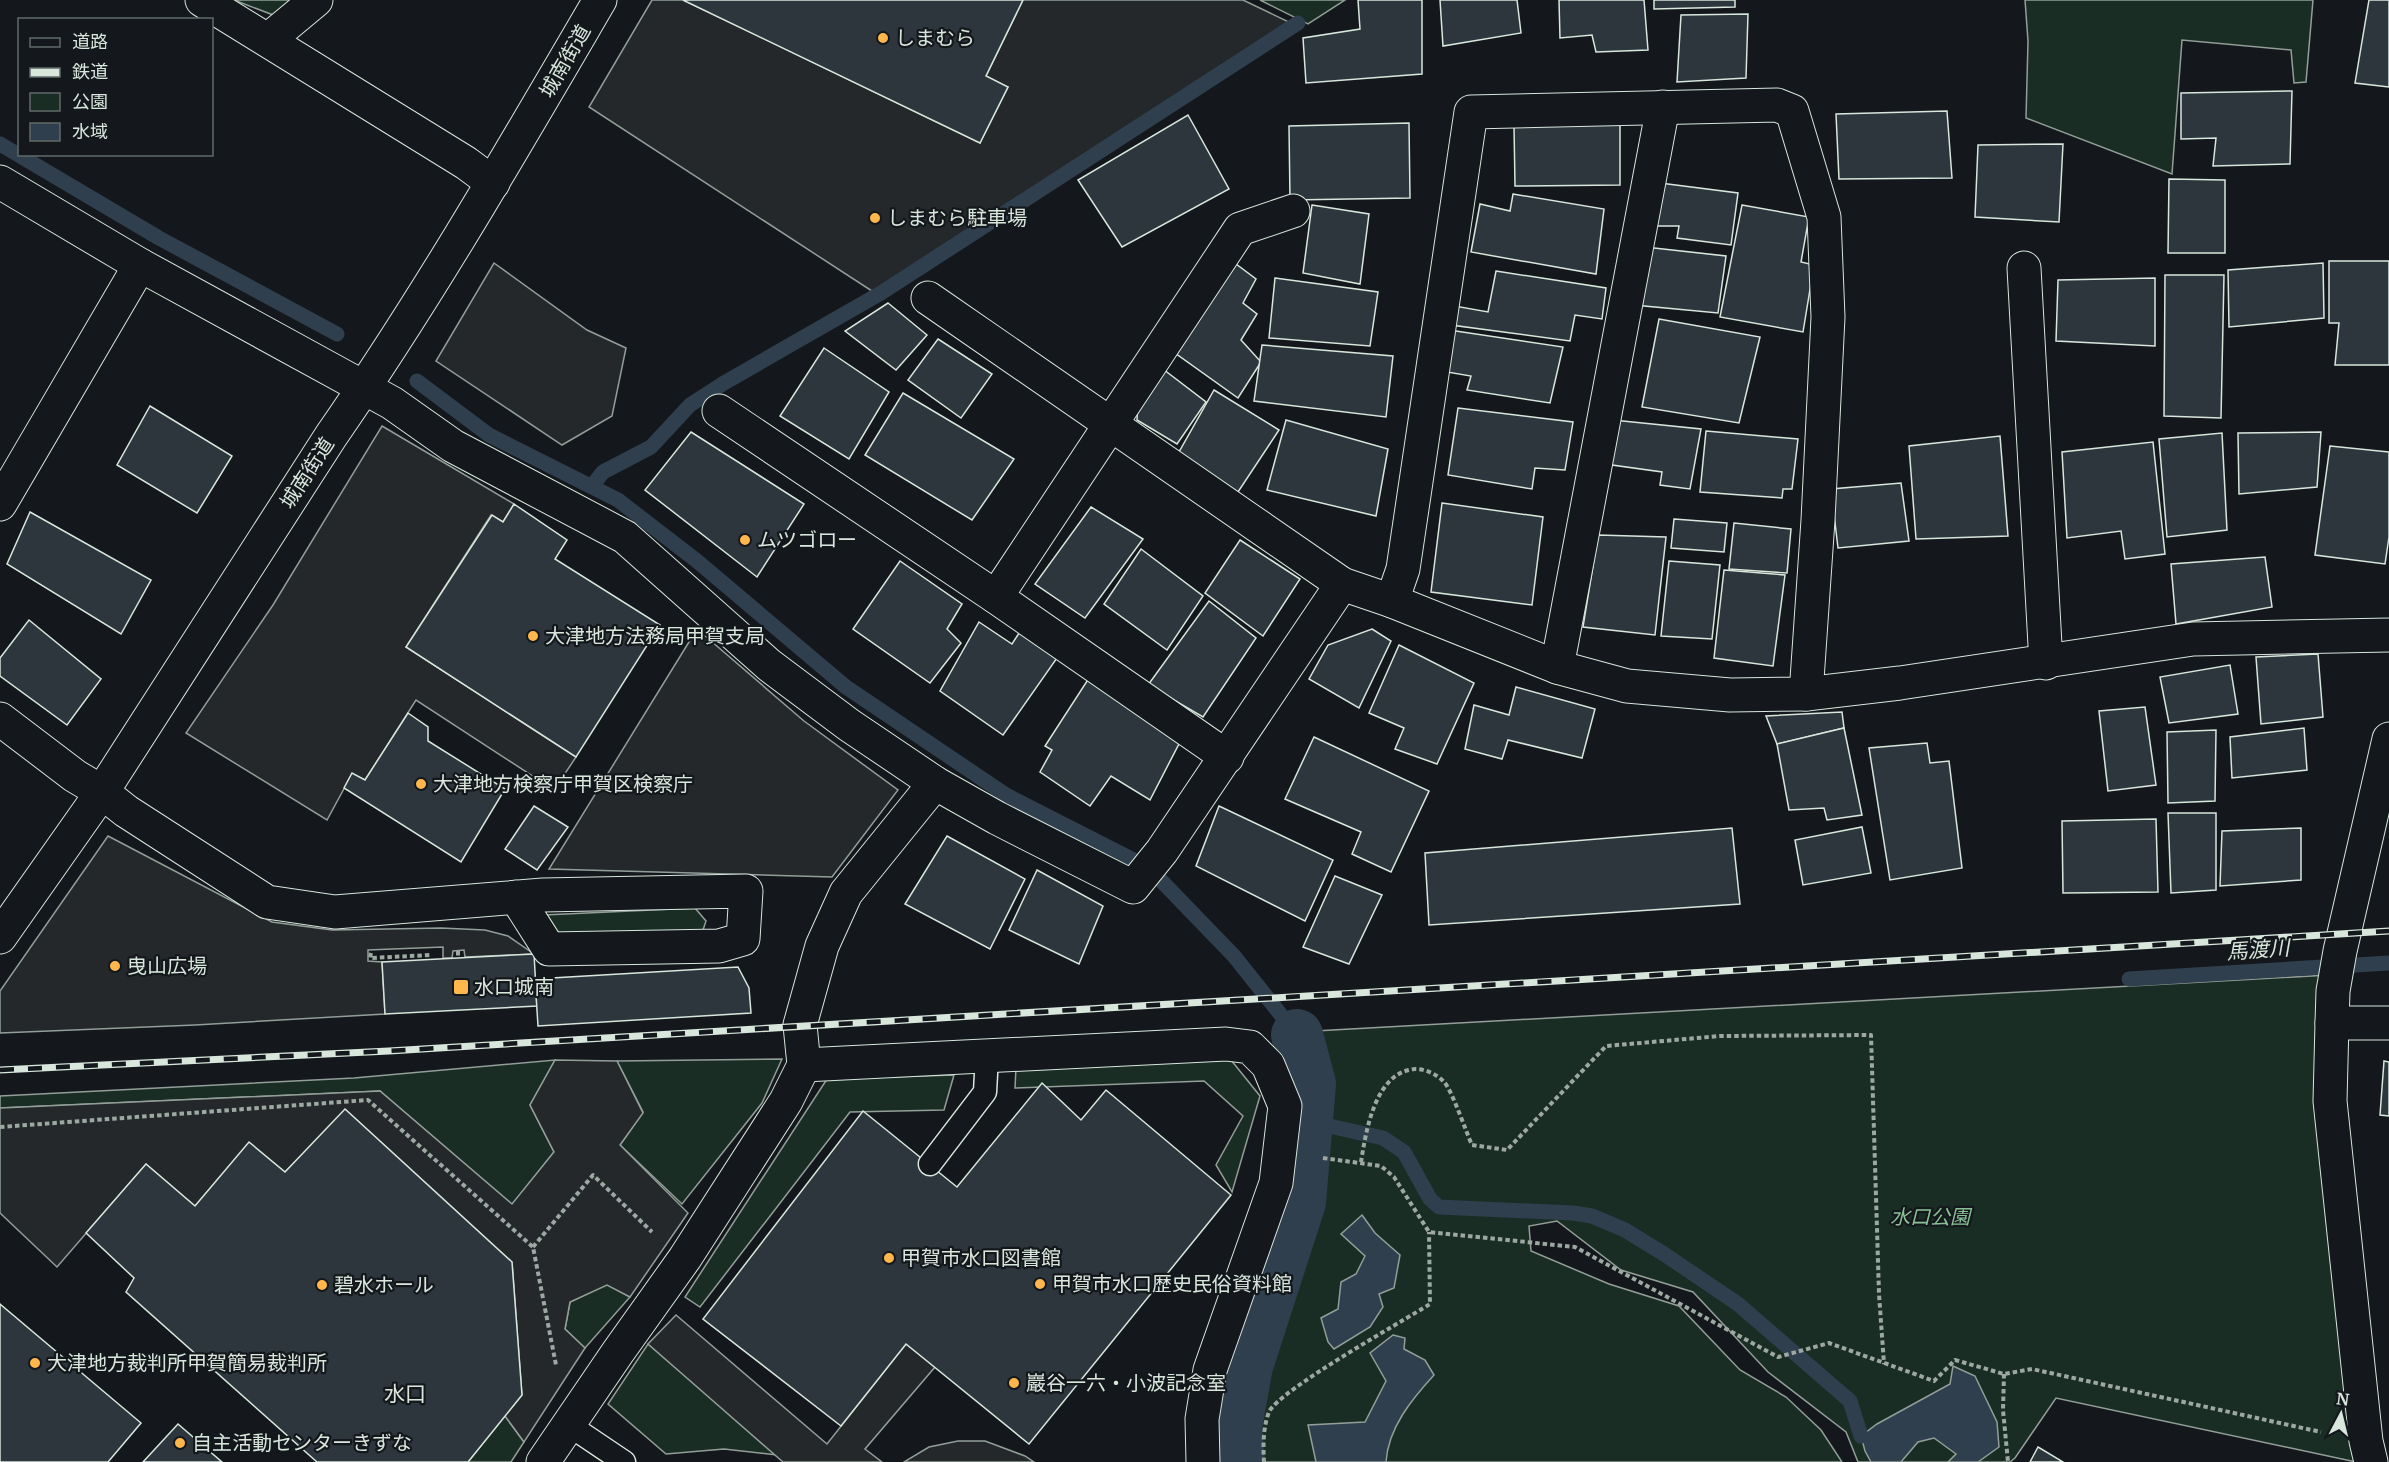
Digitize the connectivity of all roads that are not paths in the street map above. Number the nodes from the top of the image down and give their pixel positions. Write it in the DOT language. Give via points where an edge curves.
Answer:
graph roads {
  1 [pos="202,0"];
  2 [pos="316,0"];
  3 [pos="600,0"];
  4 [pos="268,40"];
  5 [pos="1663,107"];
  6 [pos="0,182"];
  7 [pos="493,183"];
  8 [pos="1293,211"];
  9 [pos="140,266"];
  10 [pos="2024,268"];
  11 [pos="928,298"];
  12 [pos="365,387"];
  13 [pos="719,411"];
  14 [pos="1112,424"];
  15 [pos="0,504"];
  16 [pos="1342,585"];
  17 [pos="996,597"];
  18 [pos="1392,601"];
  19 [pos="2389,634"];
  20 [pos="2046,663"];
  21 [pos="1557,667"];
  22 [pos="1806,694"];
  23 [pos="0,720"];
  24 [pos="2389,739"];
  25 [pos="1227,758"];
  26 [pos="935,783"];
  27 [pos="102,792"];
  28 [pos="516,897"];
  29 [pos="0,937"];
  30 [pos="2332,1023"];
  31 [pos="2389,1023"];
  32 [pos="987,1056"];
  33 [pos="804,1065"];
  34 [pos="930,1164"];
  35 [pos="569,1425"];
  36 [pos="2368,1452"];
  37 [pos="543,1462"];
  38 [pos="624,1462"];
  39 [pos="1203,1462"];
  1 -- 4 [label="street"];
  2 -- 4 [label="street"];
  3 -- 7 [label="street, 城南街道"];
  4 -- 7 [label="street"];
  5 -- 18 [label="street" via="1471,112 1402,569"];
  5 -- 21 [label="street"];
  5 -- 22 [label="street" via="1777,105 1792,111 1824,217 1828,317"];
  6 -- 9 [label="street"];
  7 -- 12 [label="street, 城南街道"];
  8 -- 14 [label="street" via="1240,229"];
  9 -- 12 [label="street"];
  9 -- 15 [label="street"];
  10 -- 20 [label="street"];
  11 -- 14 [label="street"];
  12 -- 26 [label="street" via="453,446 625,537 769,666"];
  12 -- 27 [label="street, 城南街道"];
  13 -- 17 [label="street"];
  14 -- 16 [label="street"];
  14 -- 17 [label="street"];
  16 -- 18 [label="street"];
  16 -- 25 [label="street"];
  17 -- 25 [label="street"];
  18 -- 21 [label="street"];
  19 -- 20 [label="street" via="2193,639"];
  20 -- 22 [label="street"];
  21 -- 22 [label="street" via="1627,686 1730,694"];
  23 -- 27 [label="street"];
  24 -- 30 [label="street" via="2340,951"];
  25 -- 26 [label="street" via="1133,887"];
  26 -- 33 [label="street" via="846,893 822,946 800,1024"];
  27 -- 28 [label="street" via="267,902 335,912"];
  27 -- 29 [label="street, 城南街道"];
  28 -- 28 [label="street" via="549,949 719,945 743,939 746,891"];
  30 -- 31 [label="street"];
  30 -- 36 [label="street" via="2330,1101"];
  32 -- 33 [label="street"];
  32 -- 34 [label="lane" via="985,1092"];
  32 -- 39 [label="street" via="1226,1044 1250,1047 1268,1065 1285,1106 1276,1183 1210,1370 1202,1419"];
  33 -- 35 [label="street" via="786,1101 685,1258 652,1323"];
  35 -- 37 [label="street"];
  35 -- 38 [label="lane"];
}
